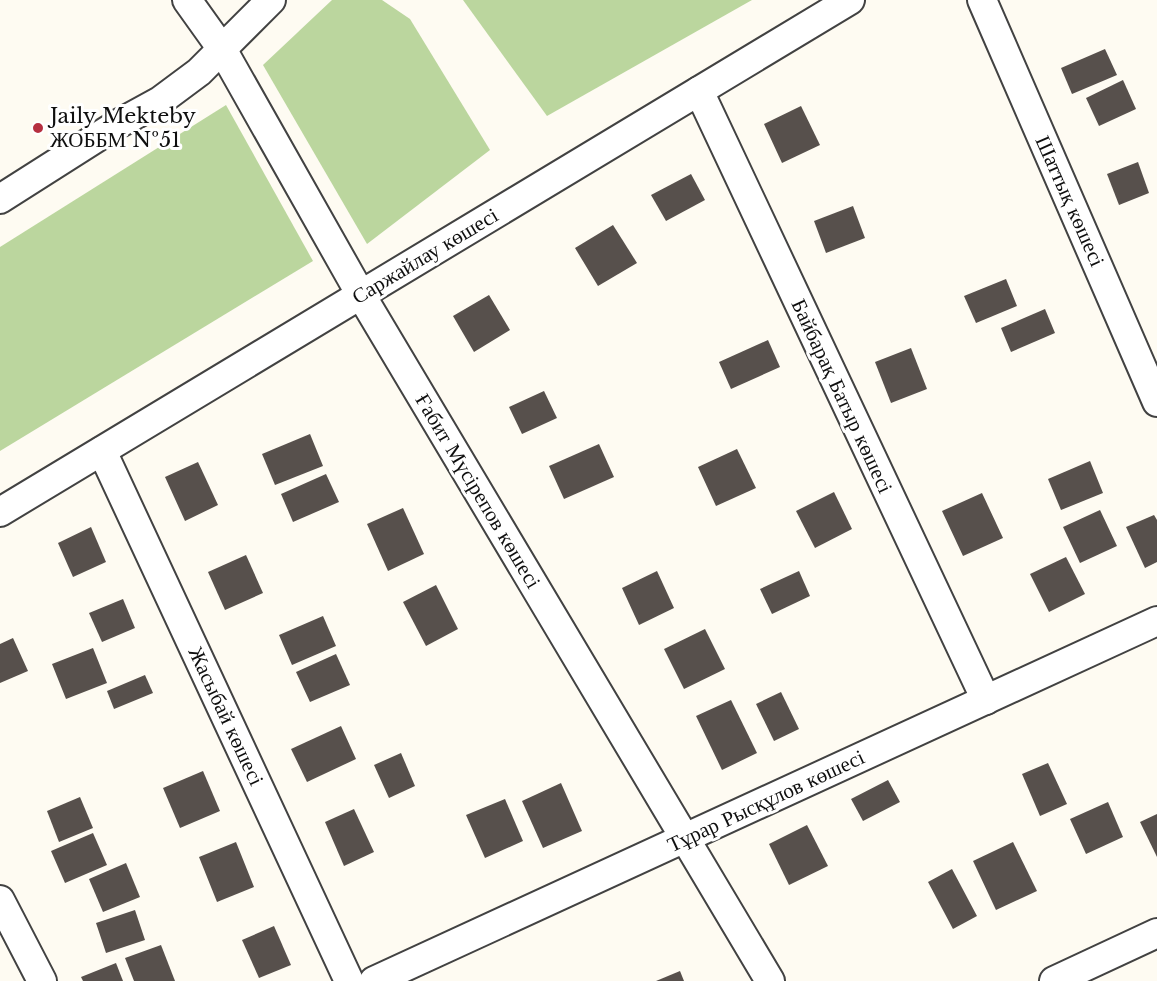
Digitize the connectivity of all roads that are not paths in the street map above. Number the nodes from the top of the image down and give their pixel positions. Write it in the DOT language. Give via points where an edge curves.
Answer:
graph roads {
  1 [pos="187,0"];
  2 [pos="271,0"];
  3 [pos="850,0"];
  4 [pos="982,0"];
  5 [pos="222,49"];
  6 [pos="699,91"];
  7 [pos="0,200"];
  8 [pos="361,295"];
  9 [pos="1157,402"];
  10 [pos="102,450"];
  11 [pos="0,512"];
  12 [pos="1157,621"];
  13 [pos="986,700"];
  14 [pos="685,838"];
  15 [pos="0,900"];
  16 [pos="1157,933"];
  17 [pos="42,981"];
  18 [pos="349,981"];
  19 [pos="374,981"];
  20 [pos="770,981"];
  21 [pos="1054,981"];
  1 -- 5 [label="street, Ғабит Мүсірепов көшесі"];
  2 -- 5 [label="street"];
  3 -- 6 [label="street, Саржайлау көшесі"];
  4 -- 9 [label="street, Шаттық көшесі"];
  5 -- 7 [label="street" via="160,101"];
  5 -- 8 [label="street, Ғабит Мүсірепов көшесі"];
  6 -- 8 [label="street, Саржайлау көшесі"];
  6 -- 13 [label="street, Байбарақ Батыр көшесі"];
  8 -- 10 [label="street, Саржайлау көшесі"];
  8 -- 14 [label="street, Ғабит Мүсірепов көшесі"];
  10 -- 11 [label="street, Саржайлау көшесі"];
  10 -- 18 [label="street, Жасыбай көшесі"];
  12 -- 13 [label="street, Тұрар Рысқұлов көшесі"];
  13 -- 14 [label="street, Тұрар Рысқұлов көшесі"];
  14 -- 19 [label="street, Тұрар Рысқұлов көшесі"];
  14 -- 20 [label="street, Ғабит Мүсірепов көшесі"];
  15 -- 17 [label="street"];
  16 -- 21 [label="street"];
}
